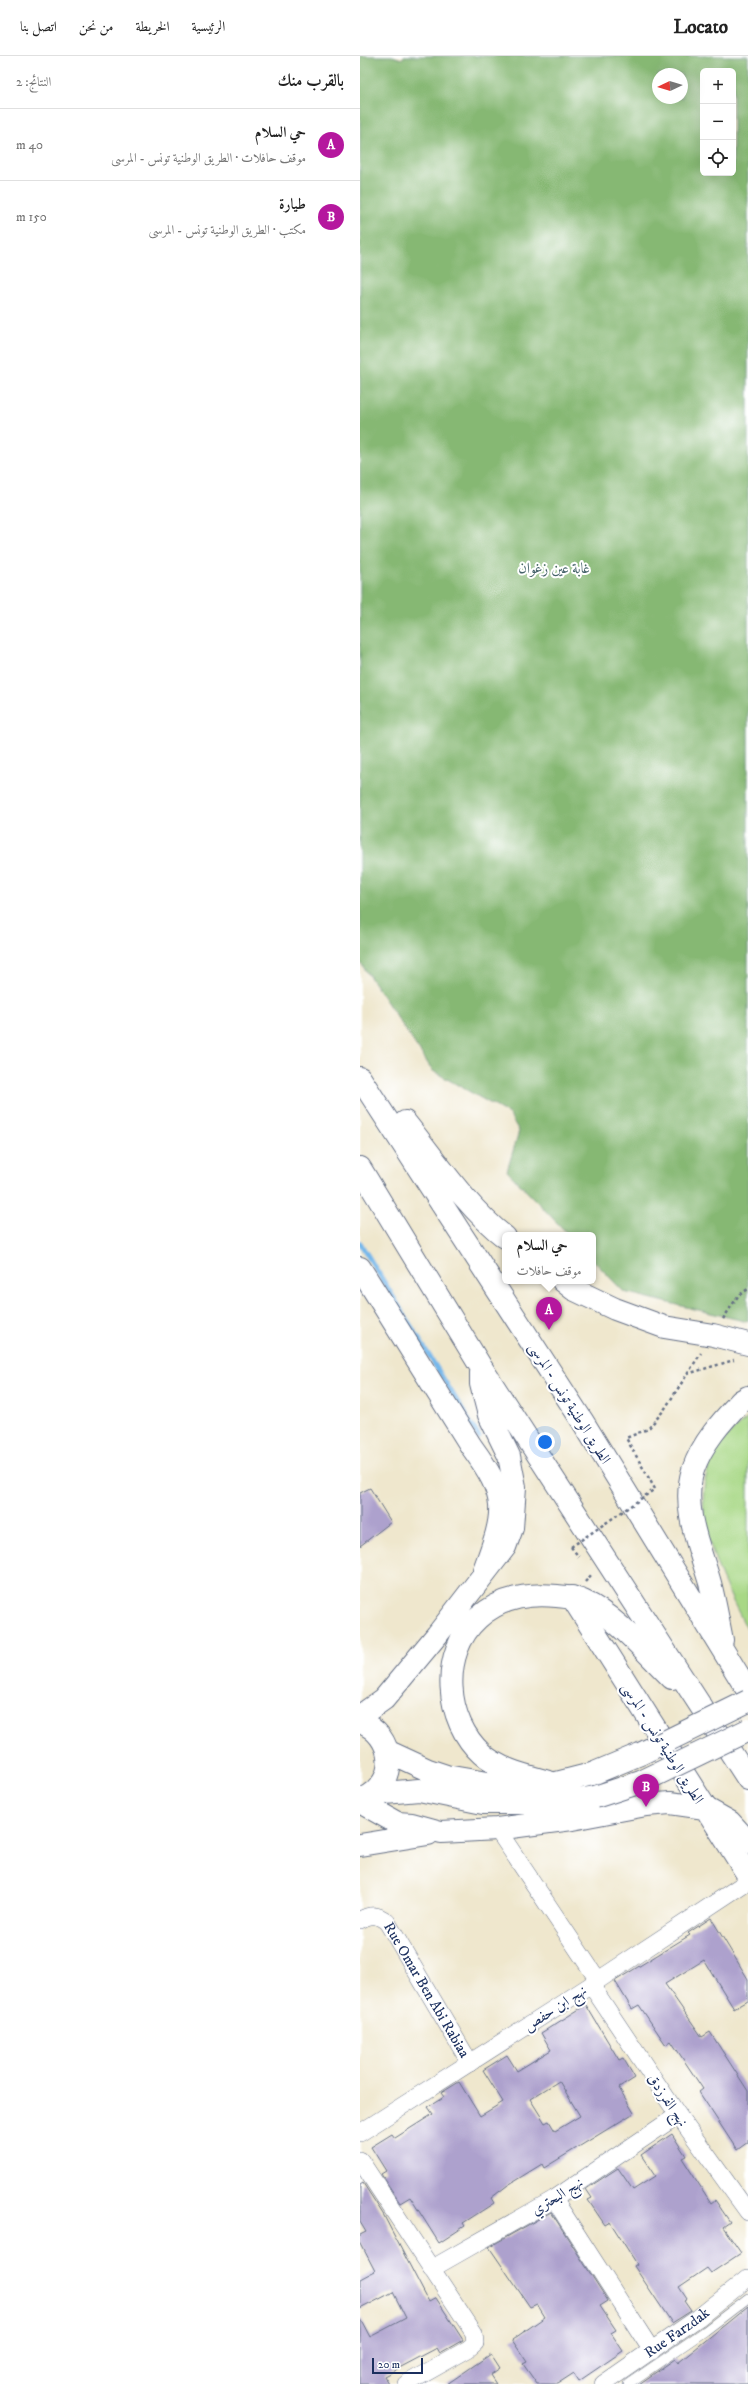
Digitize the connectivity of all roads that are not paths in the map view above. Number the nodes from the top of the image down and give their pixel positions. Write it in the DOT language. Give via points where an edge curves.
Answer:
graph roads {
  1 [pos="360,1074"];
  2 [pos="360,1078"];
  3 [pos="360,1168"];
  4 [pos="502,1235"];
  5 [pos="360,1268"];
  6 [pos="567,1284"];
  7 [pos="743,1352"];
  8 [pos="482,1367"];
  9 [pos="748,1397"];
  10 [pos="482,1574"];
  11 [pos="572,1597"];
  12 [pos="727,1659"];
  13 [pos="748,1691"];
  14 [pos="695,1699"];
  15 [pos="748,1701"];
  16 [pos="360,1716"];
  17 [pos="360,1722"];
  18 [pos="748,1730"];
  19 [pos="389,1752"];
  20 [pos="748,1779"];
  21 [pos="552,1783"];
  22 [pos="364,1799"];
  23 [pos="705,1808"];
  24 [pos="496,1829"];
  25 [pos="441,1832"];
  26 [pos="748,1842"];
  27 [pos="360,1845"];
  28 [pos="748,1875"];
  29 [pos="748,1881"];
  30 [pos="360,1920"];
  31 [pos="594,1983"];
  32 [pos="470,2063"];
  33 [pos="678,2115"];
  34 [pos="360,2133"];
  35 [pos="360,2160"];
  36 [pos="554,2199"];
  37 [pos="748,2212"];
  38 [pos="431,2269"];
  39 [pos="748,2278"];
  40 [pos="748,2298"];
  41 [pos="652,2351"];
  42 [pos="406,2384"];
  43 [pos="604,2384"];
  44 [pos="628,2384"];
  1 -- 4 [label="main road" via="398,1114 464,1196"];
  2 -- 12 [label="main road, الطريق الوطنية تونس - المرسى" via="583,1422"];
  3 -- 8 [label="main road"];
  5 -- 10 [label="main road" via="496,1485 500,1497 500,1520"];
  6 -- 7 [label="main road" via="615,1309 664,1327 713,1335"];
  8 -- 10 [label="main road" via="481,1384 489,1415 509,1456 516,1487 510,1534 505,1546"];
  8 -- 14 [label="main road"];
  9 -- 12 [label="main road" via="741,1401 708,1439 693,1471 690,1488 695,1536 710,1583"];
  10 -- 16 [label="main road" via="384,1699"];
  11 -- 14 [label="main road" via="602,1610"];
  11 -- 21 [label="main road" via="543,1594 524,1596 507,1601 477,1619 466,1635 453,1665 450,1689 457,1717 466,1736 482,1754 502,1767"];
  11 -- 23 [label="main road, الطريق الوطنية تونس - المرسى"];
  12 -- 13 [label="main road, الطريق الوطنية تونس - المرسى"];
  14 -- 20 [label="main road"];
  15 -- 21 [label="main road, bridge" via="640,1754 592,1774"];
  17 -- 19 [label="main road" via="370,1726 382,1737"];
  18 -- 22 [label="main road, bridge" via="641,1782 595,1798 560,1803 484,1803 419,1790"];
  19 -- 21 [label="main road" via="428,1770 480,1784 537,1788"];
  19 -- 22 [label="main road" via="389,1768 384,1783"];
  22 -- 25 [label="main road, الطريق الوطنية تونس - المرسى" via="397,1823 412,1824"];
  23 -- 24 [label="main road, الطريق الوطنية تونس - المرسى" via="670,1803 646,1805 611,1813"];
  23 -- 26 [label="main road" via="730,1822"];
  23 -- 28 [label="main road"];
  24 -- 25 [label="main road, الطريق الوطنية تونس - المرسى"];
  24 -- 31 [label="street, نهج الفرزدق"];
  25 -- 27 [label="main road, الطريق الوطنية تونس - المرسى"];
  29 -- 31 [label="street, نهج ابن حفص"];
  30 -- 32 [label="street, Rue Omar Ben Abi Rabiaa" via="368,1915 379,1916 387,1922"];
  31 -- 32 [label="street, نهج ابن حفص"];
  31 -- 33 [label="street, نهج الفرزدق"];
  32 -- 34 [label="street, نهج ابن حفص"];
  33 -- 36 [label="street, نهج البحتري"];
  33 -- 37 [label="street, نهج الفرزدق"];
  35 -- 38 [label="street"];
  36 -- 38 [label="street, نهج البحتري"];
  36 -- 41 [label="street"];
  38 -- 42 [label="street" via="474,2333 474,2343 468,2350"];
  39 -- 41 [label="street, Rue Farzdak"];
  40 -- 44 [label="lane"];
  41 -- 43 [label="street, Rue Farzdak"];
}
